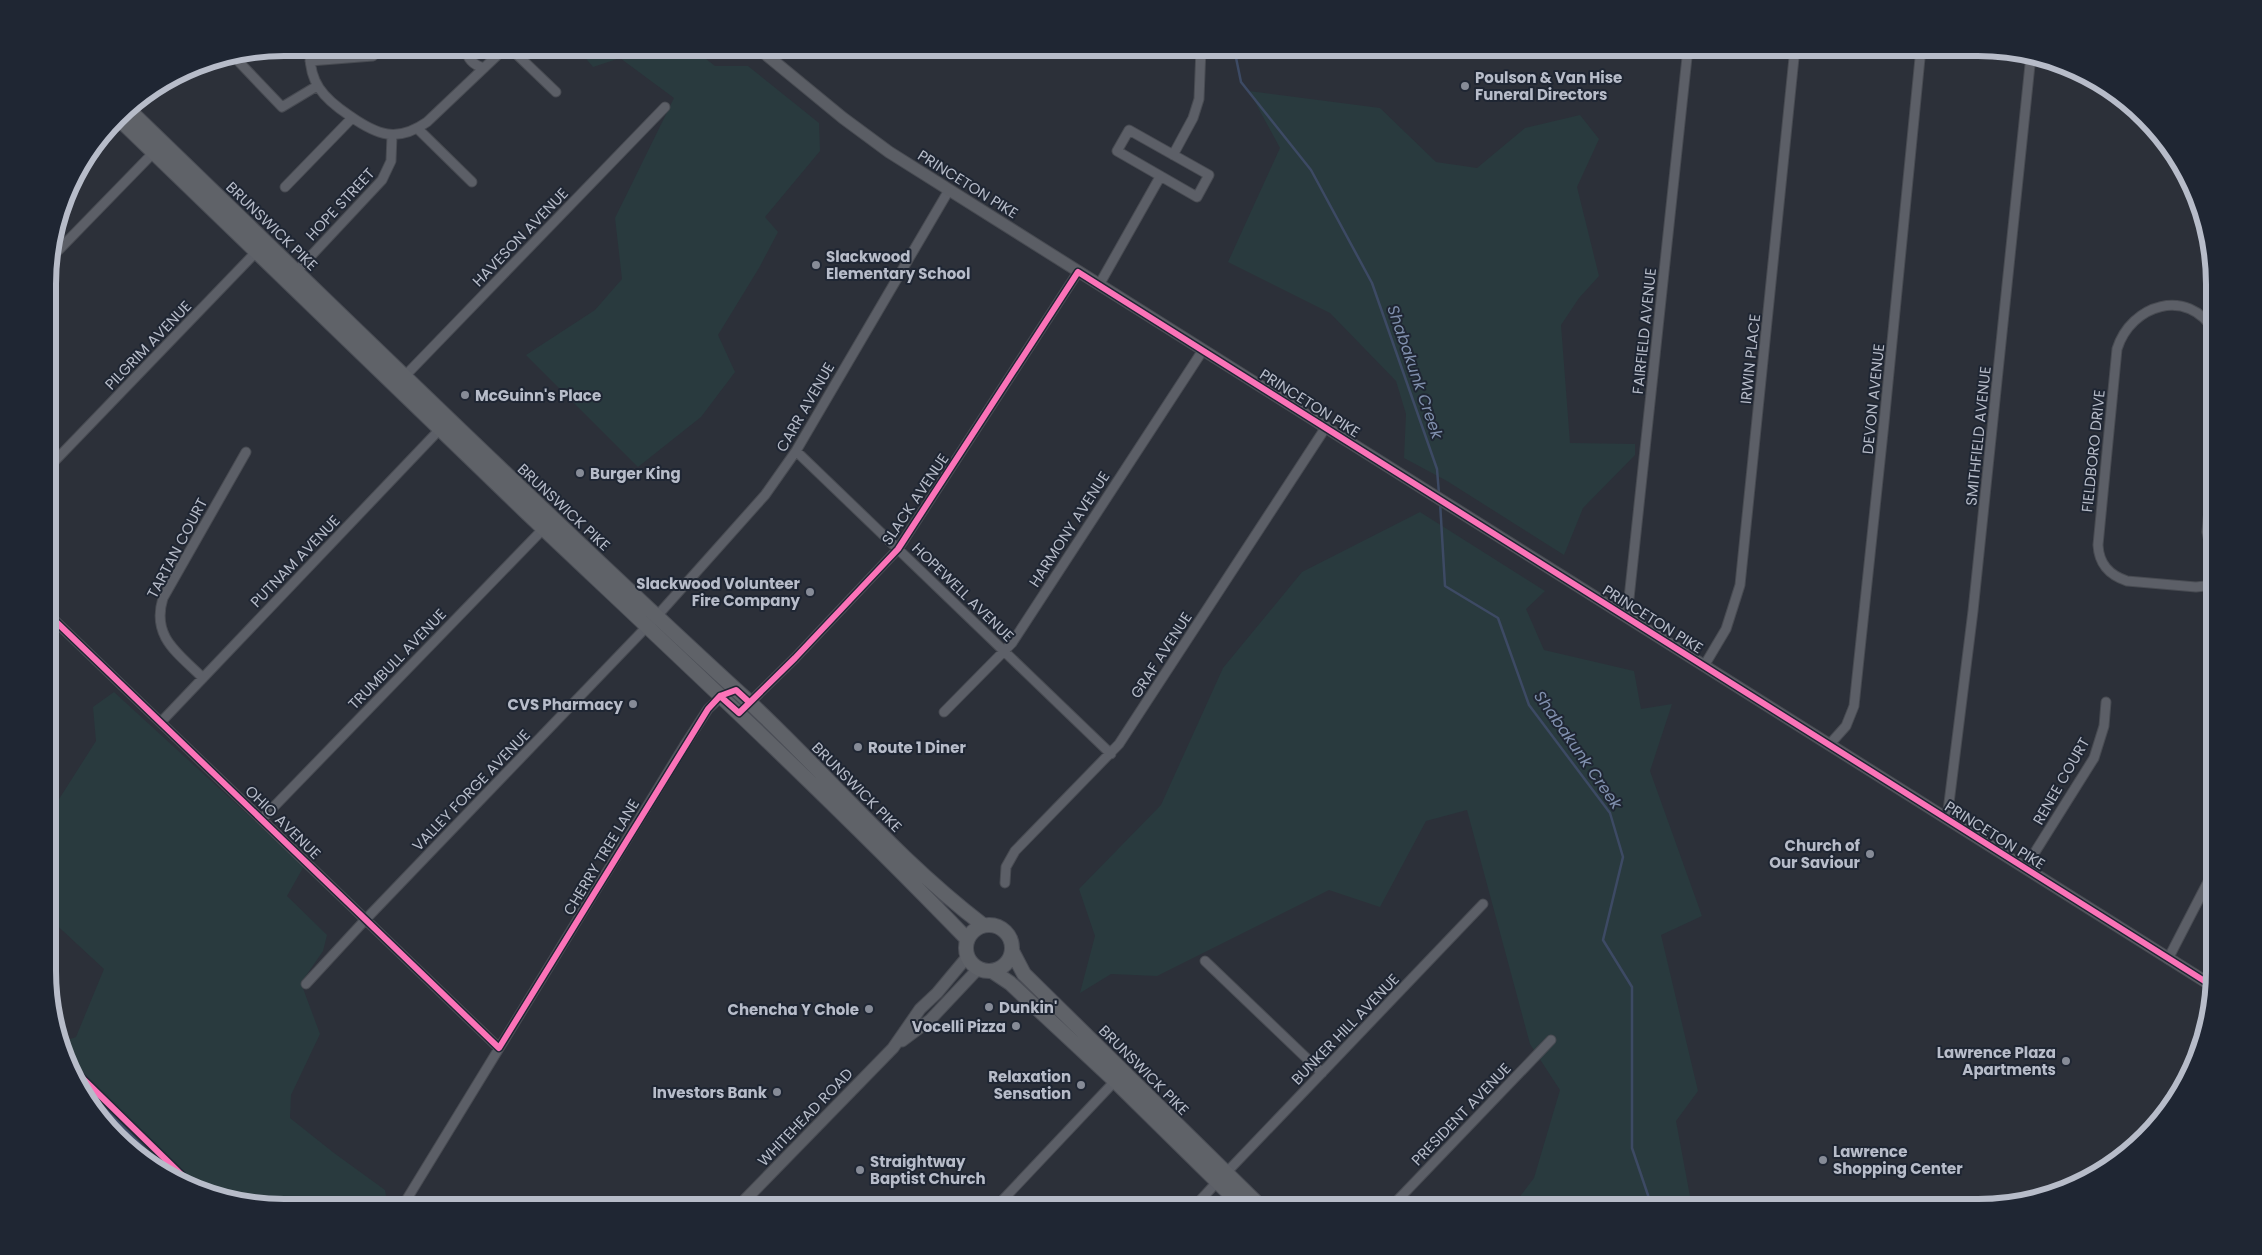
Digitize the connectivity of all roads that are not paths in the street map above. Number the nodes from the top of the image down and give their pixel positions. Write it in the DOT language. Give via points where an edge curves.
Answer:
graph roads {
  1 [pos="310,56"];
  2 [pos="373,56"];
  3 [pos="468,56"];
  4 [pos="497,56"];
  5 [pos="518,56"];
  6 [pos="768,56"];
  7 [pos="1201,56"];
  8 [pos="1687,56"];
  9 [pos="1794,56"];
  10 [pos="1920,56"];
  11 [pos="310,61"];
  12 [pos="240,63"];
  13 [pos="2030,63"];
  14 [pos="484,68"];
  15 [pos="317,86"];
  16 [pos="556,92"];
  17 [pos="665,107"];
  18 [pos="132,115"];
  19 [pos="352,118"];
  20 [pos="124,122"];
  21 [pos="418,128"];
  22 [pos="392,135"];
  23 [pos="159,148"];
  24 [pos="1173,155"];
  25 [pos="1160,177"];
  26 [pos="472,182"];
  27 [pos="285,187"];
  28 [pos="949,190"];
  29 [pos="261,247"];
  30 [pos="59,251"];
  31 [pos="1078,272"];
  32 [pos="291,276"];
  33 [pos="1100,285"];
  34 [pos="2206,323"];
  35 [pos="1203,350"];
  36 [pos="399,382"];
  37 [pos="444,425"];
  38 [pos="1326,427"];
  39 [pos="796,451"];
  40 [pos="246,452"];
  41 [pos="56,461"];
  42 [pos="548,524"];
  43 [pos="898,549"];
  44 [pos="2206,586"];
  45 [pos="657,616"];
  46 [pos="1627,617"];
  47 [pos="56,620"];
  48 [pos="646,626"];
  49 [pos="1004,651"];
  50 [pos="1704,666"];
  51 [pos="203,678"];
  52 [pos="736,690"];
  53 [pos="720,696"];
  54 [pos="749,702"];
  55 [pos="2106,702"];
  56 [pos="944,712"];
  57 [pos="739,713"];
  58 [pos="161,722"];
  59 [pos="1829,745"];
  60 [pos="1111,754"];
  61 [pos="849,811"];
  62 [pos="262,819"];
  63 [pos="1947,819"];
  64 [pos="2025,868"];
  65 [pos="1005,882"];
  66 [pos="2206,885"];
  67 [pos="1483,904"];
  68 [pos="366,919"];
  69 [pos="983,925"];
  70 [pos="967,938"];
  71 [pos="1012,951"];
  72 [pos="967,957"];
  73 [pos="2168,959"];
  74 [pos="1206,961"];
  75 [pos="986,970"];
  76 [pos="2205,982"];
  77 [pos="306,984"];
  78 [pos="1551,1040"];
  79 [pos="499,1048"];
  80 [pos="893,1048"];
  81 [pos="1322,1073"];
  82 [pos="1115,1081"];
  83 [pos="1222,1178"];
  84 [pos="407,1199"];
  85 [pos="746,1199"];
  86 [pos="1004,1199"];
  87 [pos="1202,1199"];
  88 [pos="1237,1199"];
  89 [pos="1250,1199"];
  90 [pos="1398,1199"];
  1 -- 11 [label="street"];
  2 -- 11 [label="street"];
  3 -- 14 [label="street" via="472,63"];
  4 -- 14 [label="street"];
  5 -- 16 [label="street"];
  6 -- 28 [label="main road, PRINCETON PIKE" via="851,124"];
  7 -- 24 [label="street" via="1200,99 1194,118"];
  8 -- 46 [label="street, FAIRFIELD AVENUE"];
  9 -- 50 [label="street, IRWIN PLACE" via="1740,584 1726,629"];
  10 -- 59 [label="street, DEVON AVENUE" via="1854,706 1846,726"];
  11 -- 15 [label="street"];
  12 -- 15 [label="street" via="282,107"];
  13 -- 63 [label="street, SMITHFIELD AVENUE" via="1973,611"];
  14 -- 21 [label="street"];
  15 -- 19 [label="street" via="331,104"];
  17 -- 36 [label="street, HAVESON AVENUE"];
  18 -- 23 [label="main road, BRUNSWICK PIKE"];
  19 -- 22 [label="street" via="369,129"];
  19 -- 27 [label="street"];
  20 -- 23 [label="main road, BRUNSWICK PIKE"];
  21 -- 22 [label="street"];
  21 -- 26 [label="street"];
  22 -- 32 [label="street, HOPE STREET" via="391,161 382,180"];
  23 -- 29 [label="main road, BRUNSWICK PIKE"];
  23 -- 30 [label="street"];
  24 -- 25 [label="street" via="1209,175 1196,197"];
  24 -- 25 [label="street" via="1129,130 1117,151"];
  25 -- 33 [label="street"];
  28 -- 31 [label="main road, PRINCETON PIKE"];
  28 -- 39 [label="street, CARR AVENUE"];
  29 -- 32 [label="main road, BRUNSWICK PIKE"];
  29 -- 41 [label="street, PILGRIM AVENUE"];
  31 -- 33 [label="main road, PRINCETON PIKE"];
  31 -- 43 [label="street, SLACK AVENUE"];
  32 -- 36 [label="main road, BRUNSWICK PIKE"];
  33 -- 35 [label="main road, PRINCETON PIKE"];
  34 -- 44 [label="street, FIELDBORO DRIVE" via="2197,314 2176,306 2165,306 2144,312 2134,319 2120,339 2098,545 2105,567 2118,578 2196,588"];
  35 -- 38 [label="main road, PRINCETON PIKE"];
  35 -- 49 [label="street, HARMONY AVENUE"];
  36 -- 37 [label="main road, BRUNSWICK PIKE"];
  37 -- 42 [label="main road, BRUNSWICK PIKE"];
  37 -- 51 [label="street, PUTNAM AVENUE"];
  38 -- 46 [label="main road, PRINCETON PIKE"];
  38 -- 60 [label="street, GRAF AVENUE"];
  39 -- 43 [label="street, HOPEWELL AVENUE"];
  39 -- 45 [label="street, CARR AVENUE" via="765,495"];
  40 -- 51 [label="street, TARTAN COURT" via="160,607 159,617 170,647"];
  42 -- 45 [label="main road, BRUNSWICK PIKE"];
  42 -- 48 [label="main road, BRUNSWICK PIKE"];
  42 -- 62 [label="street, TRUMBULL AVENUE"];
  43 -- 49 [label="street, HOPEWELL AVENUE"];
  43 -- 54 [label="street, SLACK AVENUE"];
  45 -- 48 [label="street, VALLEY FORGE AVENUE"];
  45 -- 52 [label="main road, BRUNSWICK PIKE"];
  46 -- 50 [label="main road, PRINCETON PIKE"];
  47 -- 58 [label="street, OHIO AVENUE"];
  48 -- 53 [label="main road, BRUNSWICK PIKE"];
  48 -- 68 [label="street, VALLEY FORGE AVENUE"];
  49 -- 56 [label="street, HARMONY AVENUE"];
  49 -- 60 [label="street, HOPEWELL AVENUE"];
  50 -- 59 [label="main road, PRINCETON PIKE"];
  51 -- 58 [label="street, PUTNAM AVENUE"];
  52 -- 53 [label="street, CHERRY TREE LANE"];
  52 -- 54 [label="main road, BRUNSWICK PIKE"];
  53 -- 57 [label="main road, BRUNSWICK PIKE"];
  53 -- 79 [label="street, CHERRY TREE LANE" via="684,746"];
  54 -- 57 [label="street, SLACK AVENUE"];
  54 -- 61 [label="main road, BRUNSWICK PIKE"];
  55 -- 64 [label="street, RENEE COURT" via="2104,726 2094,758"];
  57 -- 61 [label="main road, BRUNSWICK PIKE"];
  58 -- 62 [label="street, OHIO AVENUE"];
  59 -- 63 [label="main road, PRINCETON PIKE"];
  60 -- 65 [label="street, GRAF AVENUE" via="1016,851 1006,866"];
  61 -- 69 [label="main road, BRUNSWICK PIKE"];
  61 -- 70 [label="main road, BRUNSWICK PIKE"];
  62 -- 68 [label="street, OHIO AVENUE"];
  63 -- 64 [label="main road, PRINCETON PIKE"];
  64 -- 73 [label="main road, PRINCETON PIKE"];
  66 -- 73 [label="street"];
  67 -- 81 [label="street, BUNKER HILL AVENUE"];
  68 -- 77 [label="street, VALLEY FORGE AVENUE"];
  68 -- 79 [label="street, OHIO AVENUE"];
  69 -- 70 [label="main road"];
  69 -- 71 [label="main road" via="994,925 1004,931"];
  70 -- 72 [label="main road"];
  71 -- 75 [label="main road" via="1004,967"];
  71 -- 83 [label="main road, BRUNSWICK PIKE" via="1024,974"];
  72 -- 75 [label="main road"];
  72 -- 80 [label="main road, WHITEHEAD ROAD" via="920,1009"];
  73 -- 76 [label="main road, PRINCETON PIKE"];
  74 -- 81 [label="street"];
  75 -- 80 [label="main road, WHITEHEAD ROAD"];
  75 -- 82 [label="main road, BRUNSWICK PIKE" via="1010,983"];
  78 -- 90 [label="street, PRESIDENT AVENUE"];
  79 -- 84 [label="street, CHERRY TREE LANE"];
  80 -- 85 [label="main road, WHITEHEAD ROAD"];
  81 -- 83 [label="street, BUNKER HILL AVENUE"];
  82 -- 83 [label="main road, BRUNSWICK PIKE"];
  82 -- 86 [label="street"];
  83 -- 87 [label="street, BUNKER HILL AVENUE"];
  83 -- 88 [label="main road, BRUNSWICK PIKE"];
  83 -- 89 [label="main road, BRUNSWICK PIKE"];
}
